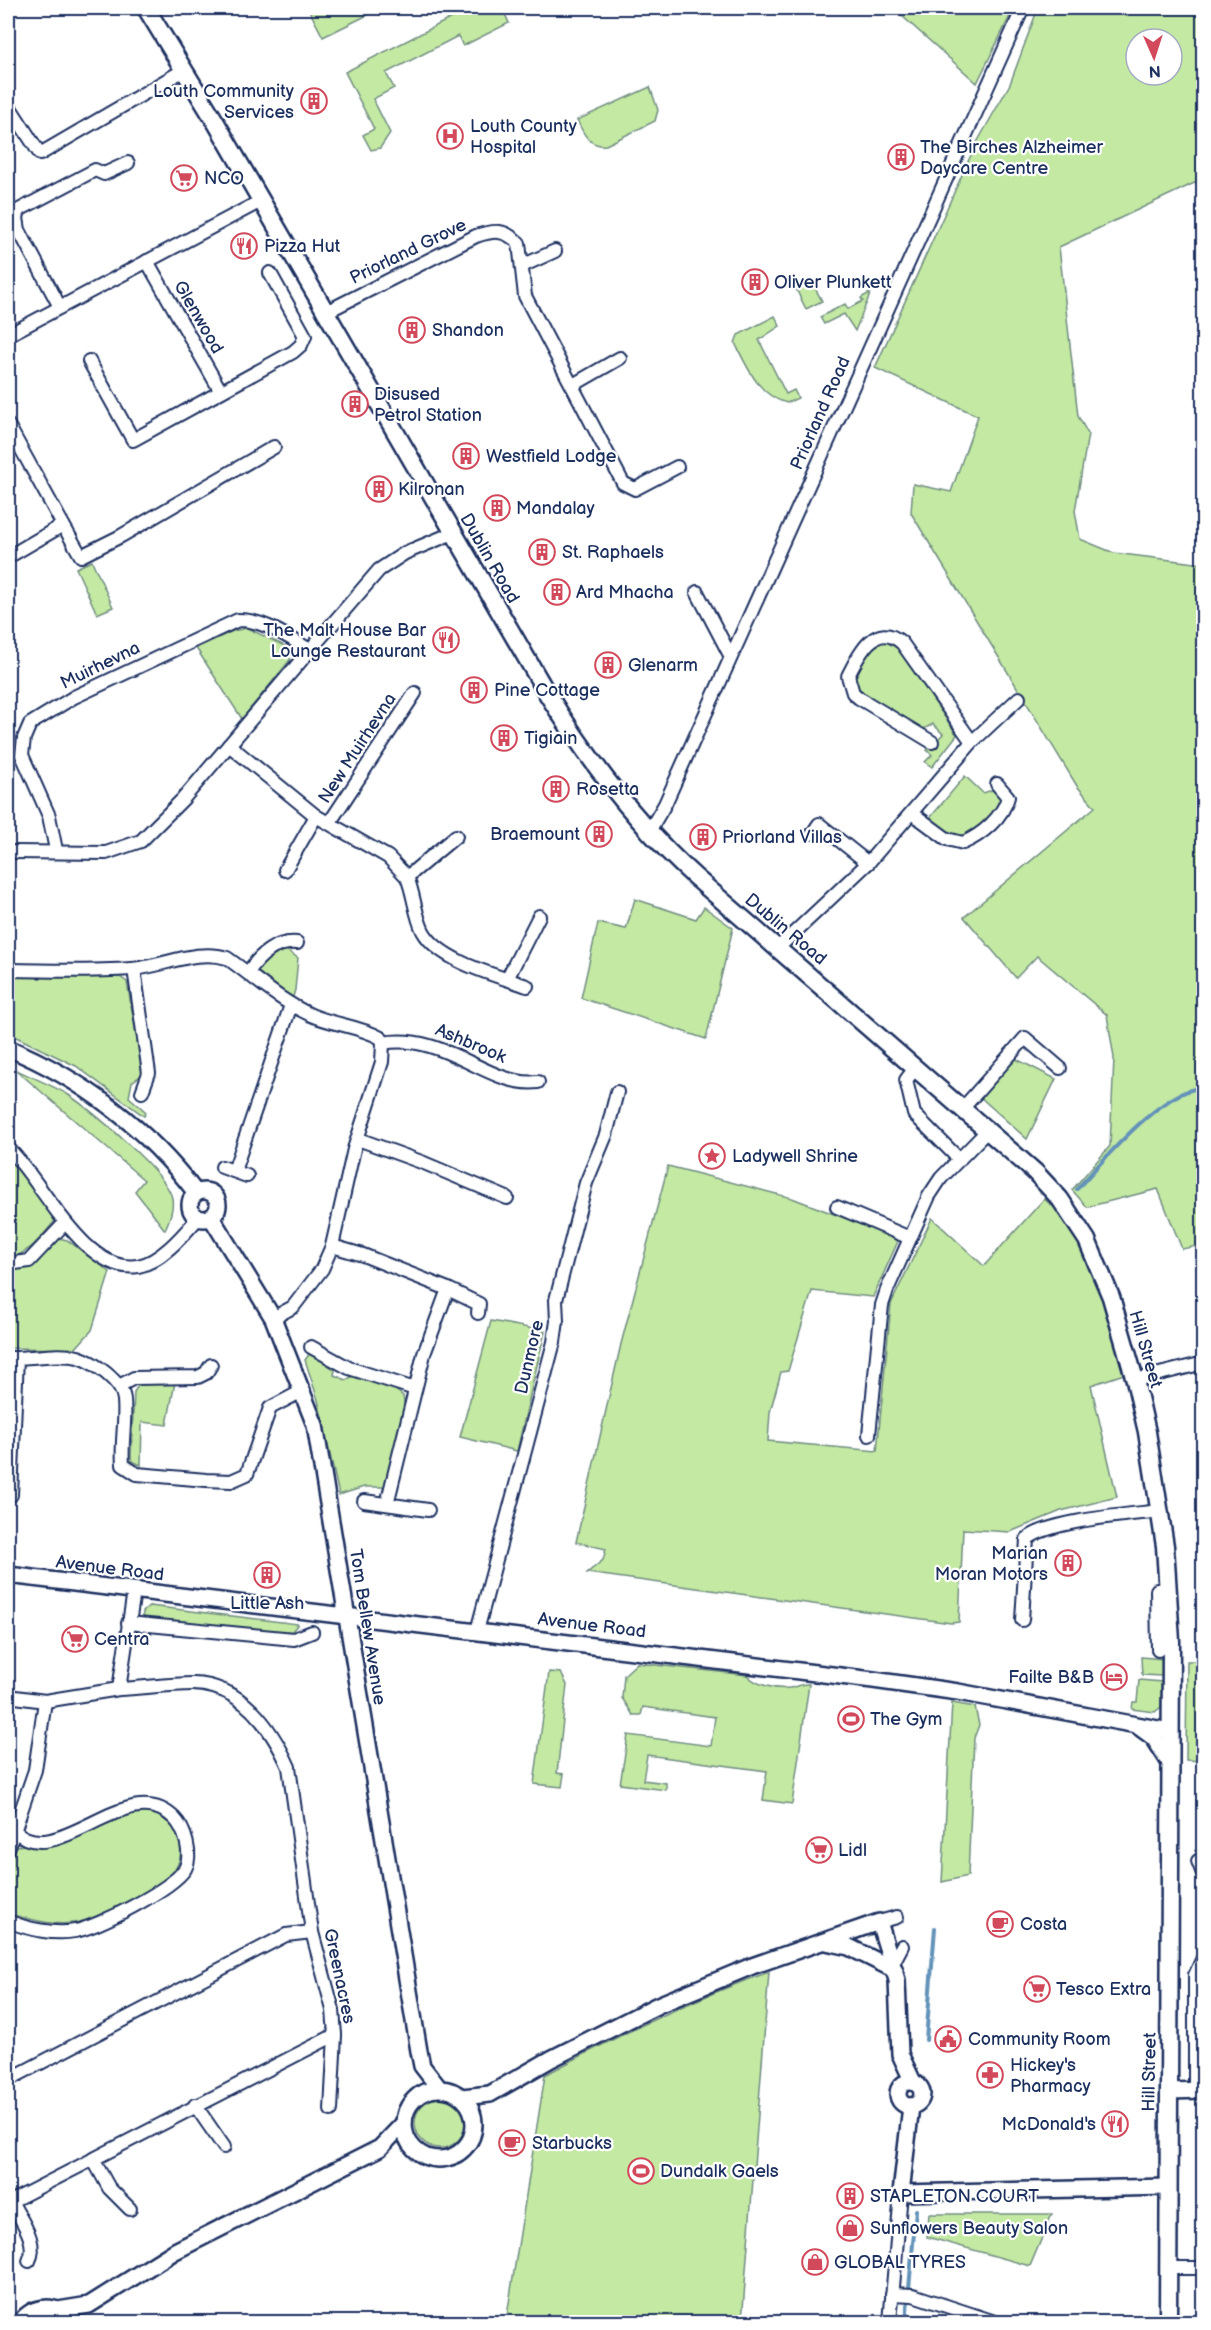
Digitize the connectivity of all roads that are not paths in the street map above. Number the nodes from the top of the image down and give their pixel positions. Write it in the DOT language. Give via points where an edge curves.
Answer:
graph roads {
  1 [pos="146,8"];
  2 [pos="1023,8"];
  3 [pos="184,70"];
  4 [pos="8,110"];
  5 [pos="128,163"];
  6 [pos="261,201"];
  7 [pos="555,250"];
  8 [pos="147,261"];
  9 [pos="522,266"];
  10 [pos="270,273"];
  11 [pos="60,307"];
  12 [pos="324,313"];
  13 [pos="8,335"];
  14 [pos="620,358"];
  15 [pos="89,361"];
  16 [pos="573,385"];
  17 [pos="220,390"];
  18 [pos="8,424"];
  19 [pos="12,445"];
  20 [pos="274,447"];
  21 [pos="677,467"];
  22 [pos="63,525"];
  23 [pos="453,533"];
  24 [pos="8,557"];
  25 [pos="698,592"];
  26 [pos="310,650"];
  27 [pos="729,656"];
  28 [pos="415,693"];
  29 [pos="1019,698"];
  30 [pos="932,742"];
  31 [pos="972,742"];
  32 [pos="229,745"];
  33 [pos="997,784"];
  34 [pos="912,813"];
  35 [pos="316,816"];
  36 [pos="330,822"];
  37 [pos="648,833"];
  38 [pos="813,833"];
  39 [pos="456,836"];
  40 [pos="56,850"];
  41 [pos="14,852"];
  42 [pos="868,863"];
  43 [pos="285,870"];
  44 [pos="407,878"];
  45 [pos="539,916"];
  46 [pos="297,943"];
  47 [pos="778,948"];
  48 [pos="134,969"];
  49 [pos="8,970"];
  50 [pos="248,973"];
  51 [pos="507,979"];
  52 [pos="527,986"];
  53 [pos="842,1003"];
  54 [pos="291,1005"];
  55 [pos="383,1043"];
  56 [pos="8,1048"];
  57 [pos="916,1067"];
  58 [pos="1060,1068"];
  59 [pos="537,1082"];
  60 [pos="142,1092"];
  61 [pos="617,1092"];
  62 [pos="963,1108"];
  63 [pos="988,1130"];
  64 [pos="358,1139"];
  65 [pos="8,1148"];
  66 [pos="959,1159"];
  67 [pos="247,1176"];
  68 [pos="196,1193"];
  69 [pos="507,1198"];
  70 [pos="837,1207"];
  71 [pos="205,1217"];
  72 [pos="65,1223"];
  73 [pos="910,1238"];
  74 [pos="332,1246"];
  75 [pos="8,1264"];
  76 [pos="448,1289"];
  77 [pos="478,1313"];
  78 [pos="273,1318"];
  79 [pos="311,1347"];
  80 [pos="12,1358"];
  81 [pos="1203,1363"];
  82 [pos="211,1365"];
  83 [pos="1135,1380"];
  84 [pos="119,1386"];
  85 [pos="415,1389"];
  86 [pos="304,1390"];
  87 [pos="11,1435"];
  88 [pos="869,1435"];
  89 [pos="11,1495"];
  90 [pos="364,1501"];
  91 [pos="387,1504"];
  92 [pos="428,1510"];
  93 [pos="1160,1512"];
  94 [pos="8,1575"];
  95 [pos="1169,1589"];
  96 [pos="134,1591"];
  97 [pos="345,1615"];
  98 [pos="1022,1620"];
  99 [pos="128,1623"];
  100 [pos="477,1631"];
  101 [pos="312,1632"];
  102 [pos="1158,1650"];
  103 [pos="119,1689"];
  104 [pos="8,1696"];
  105 [pos="45,1701"];
  106 [pos="1137,1726"];
  107 [pos="1169,1731"];
  108 [pos="1170,1763"];
  109 [pos="15,1831"];
  110 [pos="8,1849"];
  111 [pos="1198,1861"];
  112 [pos="1203,1876"];
  113 [pos="897,1917"];
  114 [pos="8,1921"];
  115 [pos="879,1922"];
  116 [pos="312,1932"];
  117 [pos="824,1942"];
  118 [pos="902,1946"];
  119 [pos="1203,1956"];
  120 [pos="894,1966"];
  121 [pos="335,2035"];
  122 [pos="900,2054"];
  123 [pos="423,2066"];
  124 [pos="8,2080"];
  125 [pos="913,2082"];
  126 [pos="439,2088"];
  127 [pos="898,2089"];
  128 [pos="1199,2090"];
  129 [pos="1169,2091"];
  130 [pos="490,2094"];
  131 [pos="416,2097"];
  132 [pos="462,2097"];
  133 [pos="195,2105"];
  134 [pos="911,2106"];
  135 [pos="331,2110"];
  136 [pos="474,2118"];
  137 [pos="404,2123"];
  138 [pos="224,2147"];
  139 [pos="413,2147"];
  140 [pos="380,2148"];
  141 [pos="93,2158"];
  142 [pos="1168,2187"];
  143 [pos="902,2193"];
  144 [pos="9,2202"];
  145 [pos="130,2210"];
  146 [pos="29,2261"];
  147 [pos="1169,2268"];
  148 [pos="1203,2268"];
  149 [pos="903,2294"];
  150 [pos="89,2305"];
  151 [pos="58,2310"];
  152 [pos="20,2322"];
  153 [pos="71,2322"];
  154 [pos="79,2322"];
  155 [pos="890,2322"];
  156 [pos="994,2322"];
  157 [pos="1168,2322"];
  1 -- 3 [label="main road, Dublin Road"];
  2 -- 27 [label="street, Priorland Road"];
  3 -- 4 [label="street" via="40,154 11,109"];
  3 -- 6 [label="main road, Dublin Road"];
  5 -- 11 [label="street" via="104,174 95,170 19,210 19,230"];
  6 -- 8 [label="street"];
  6 -- 12 [label="main road, Dublin Road"];
  7 -- 9 [label="street"];
  8 -- 11 [label="street"];
  8 -- 17 [label="street, Glenwood"];
  9 -- 12 [label="street, Priorland Grove" via="519,243 508,233 495,230"];
  9 -- 16 [label="street, Priorland Grove" via="525,296"];
  10 -- 17 [label="street" via="305,336 293,352"];
  11 -- 13 [label="street"];
  12 -- 23 [label="main road, Dublin Road"];
  14 -- 16 [label="street"];
  15 -- 17 [label="street" via="133,440"];
  16 -- 21 [label="street, Priorland Grove" via="623,483 635,489"];
  18 -- 19 [label="street"];
  19 -- 22 [label="street"];
  20 -- 22 [label="street" via="81,556"];
  22 -- 24 [label="street"];
  23 -- 26 [label="street" via="405,553 380,570"];
  23 -- 37 [label="main road, Dublin Road" via="553,702"];
  25 -- 27 [label="street"];
  26 -- 32 [label="street"];
  26 -- 40 [label="street, Muirhevna" via="266,625 238,620 74,697 30,724 22,755 49,816"];
  27 -- 37 [label="street, Priorland Road" via="665,804"];
  28 -- 36 [label="street, New Muirhevna"];
  29 -- 31 [label="street"];
  30 -- 31 [label="street" via="853,693 848,676 873,638 885,635 902,643"];
  31 -- 34 [label="street"];
  32 -- 35 [label="street, New Muirhevna"];
  32 -- 40 [label="street" via="141,842 106,853"];
  33 -- 34 [label="street" via="1008,796 1004,809 979,835 963,843 946,839"];
  34 -- 42 [label="street"];
  35 -- 36 [label="street, New Muirhevna"];
  35 -- 43 [label="street, New Muirhevna"];
  36 -- 44 [label="street, New Muirhevna" via="388,857"];
  37 -- 47 [label="main road, Dublin Road"];
  38 -- 42 [label="street" via="819,824"];
  39 -- 44 [label="street"];
  40 -- 41 [label="street"];
  42 -- 47 [label="street"];
  44 -- 51 [label="street, New Muirhevna" via="422,929 433,946"];
  45 -- 51 [label="street"];
  46 -- 50 [label="street" via="275,947 255,962"];
  47 -- 53 [label="main road, Dublin Road"];
  48 -- 49 [label="street"];
  48 -- 50 [label="street" via="218,955"];
  48 -- 60 [label="street" via="148,1073"];
  50 -- 54 [label="street"];
  51 -- 52 [label="street, New Muirhevna"];
  53 -- 57 [label="main road, Hill Street"];
  54 -- 55 [label="street" via="314,1016 369,1031"];
  54 -- 67 [label="street" via="228,1169"];
  55 -- 59 [label="street, Ashbrook" via="428,1043 517,1082"];
  55 -- 64 [label="street" via="382,1062"];
  56 -- 68 [label="street, Tom Bellew Avenue" via="54,1069 108,1105"];
  57 -- 62 [label="main road, Hill Street"];
  57 -- 66 [label="street" via="906,1080 914,1114"];
  58 -- 62 [label="street" via="1025,1038"];
  61 -- 100 [label="street, Dunmore" via="606,1135 586,1183 556,1300 554,1342"];
  62 -- 63 [label="main road, Hill Street"];
  63 -- 66 [label="street"];
  63 -- 83 [label="main road, Hill Street" via="1056,1194 1083,1233 1100,1266"];
  64 -- 69 [label="street"];
  64 -- 74 [label="street"];
  65 -- 72 [label="street"];
  66 -- 73 [label="street" via="929,1197"];
  68 -- 71 [label="street, Tom Bellew Avenue" via="190,1208"];
  68 -- 71 [label="street, Tom Bellew Avenue" via="204,1191 215,1197 217,1210"];
  70 -- 73 [label="street"];
  71 -- 72 [label="street" via="140,1266 122,1266 102,1257"];
  71 -- 78 [label="street, Tom Bellew Avenue"];
  72 -- 75 [label="street" via="29,1261"];
  73 -- 88 [label="street" via="882,1305"];
  74 -- 76 [label="street" via="363,1254"];
  74 -- 78 [label="street" via="312,1286 293,1307"];
  76 -- 77 [label="street" via="479,1304"];
  76 -- 85 [label="street"];
  78 -- 86 [label="street, Tom Bellew Avenue"];
  79 -- 85 [label="street" via="344,1372"];
  80 -- 84 [label="street" via="77,1357"];
  80 -- 87 [label="street"];
  81 -- 83 [label="street"];
  82 -- 84 [label="street" via="198,1377 134,1378"];
  83 -- 93 [label="main road, Hill Street"];
  84 -- 86 [label="street" via="124,1401 123,1465 137,1474 231,1482 247,1474 270,1408"];
  85 -- 91 [label="street"];
  86 -- 97 [label="street, Tom Bellew Avenue" via="315,1425"];
  87 -- 89 [label="street"];
  90 -- 91 [label="street"];
  91 -- 92 [label="street"];
  93 -- 95 [label="main road, Hill Street"];
  93 -- 98 [label="street" via="1089,1520 1036,1532 1027,1539"];
  94 -- 96 [label="street, Avenue Road"];
  95 -- 102 [label="street" via="1157,1590"];
  95 -- 107 [label="main road, Hill Street"];
  96 -- 97 [label="street, Avenue Road"];
  96 -- 99 [label="street"];
  97 -- 100 [label="street, Avenue Road"];
  97 -- 123 [label="street, Tom Bellew Avenue"];
  99 -- 101 [label="street" via="294,1639"];
  99 -- 103 [label="street"];
  100 -- 106 [label="street, Avenue Road" via="950,1691"];
  103 -- 105 [label="street, Greenacres"];
  103 -- 116 [label="street, Greenacres" via="194,1684 212,1687 248,1706 263,1720 289,1767"];
  104 -- 105 [label="street, Greenacres"];
  105 -- 109 [label="street" via="35,1770"];
  106 -- 107 [label="street, Avenue Road"];
  106 -- 108 [label="street" via="1154,1738"];
  107 -- 108 [label="main road, Hill Street"];
  108 -- 129 [label="main road, Hill Street"];
  109 -- 110 [label="street"];
  109 -- 114 [label="street" via="29,1840 46,1840 146,1804 159,1807 182,1827 187,1859 180,1875 138,1903 88,1928 45,1931"];
  111 -- 112 [label="street"];
  113 -- 115 [label="street"];
  115 -- 117 [label="street"];
  115 -- 120 [label="street"];
  116 -- 121 [label="street, Greenacres" via="333,2010"];
  116 -- 124 [label="street" via="286,1935"];
  117 -- 120 [label="street" via="849,1947"];
  117 -- 130 [label="street" via="752,1966 658,2005"];
  118 -- 120 [label="street"];
  119 -- 128 [label="street" via="1195,1976"];
  120 -- 122 [label="street"];
  121 -- 133 [label="street, Greenacres"];
  121 -- 135 [label="street"];
  122 -- 125 [label="street"];
  122 -- 127 [label="street"];
  123 -- 126 [label="street, Tom Bellew Avenue"];
  123 -- 131 [label="street, Tom Bellew Avenue"];
  125 -- 127 [label="street"];
  125 -- 134 [label="street" via="922,2096"];
  126 -- 131 [label="street"];
  126 -- 132 [label="street"];
  127 -- 134 [label="street" via="900,2102"];
  128 -- 129 [label="street"];
  129 -- 142 [label="main road, Hill Street"];
  130 -- 132 [label="street"];
  130 -- 136 [label="street"];
  131 -- 137 [label="street" via="407,2109"];
  132 -- 136 [label="street"];
  133 -- 138 [label="street"];
  133 -- 141 [label="street, Greenacres"];
  134 -- 143 [label="street"];
  136 -- 139 [label="street" via="471,2139 458,2154 433,2158"];
  137 -- 139 [label="street"];
  137 -- 140 [label="street"];
  139 -- 140 [label="street"];
  140 -- 150 [label="street" via="175,2252"];
  141 -- 144 [label="street, Greenacres"];
  141 -- 145 [label="street" via="109,2188"];
  142 -- 143 [label="street"];
  142 -- 147 [label="main road, Hill Street"];
  143 -- 149 [label="street"];
  144 -- 146 [label="street" via="32,2241"];
  147 -- 148 [label="street"];
  147 -- 157 [label="main road, Hill Street"];
  149 -- 155 [label="street"];
  149 -- 156 [label="street"];
  150 -- 151 [label="street"];
  150 -- 154 [label="street"];
  151 -- 152 [label="street" via="35,2310"];
  151 -- 153 [label="street"];
}
